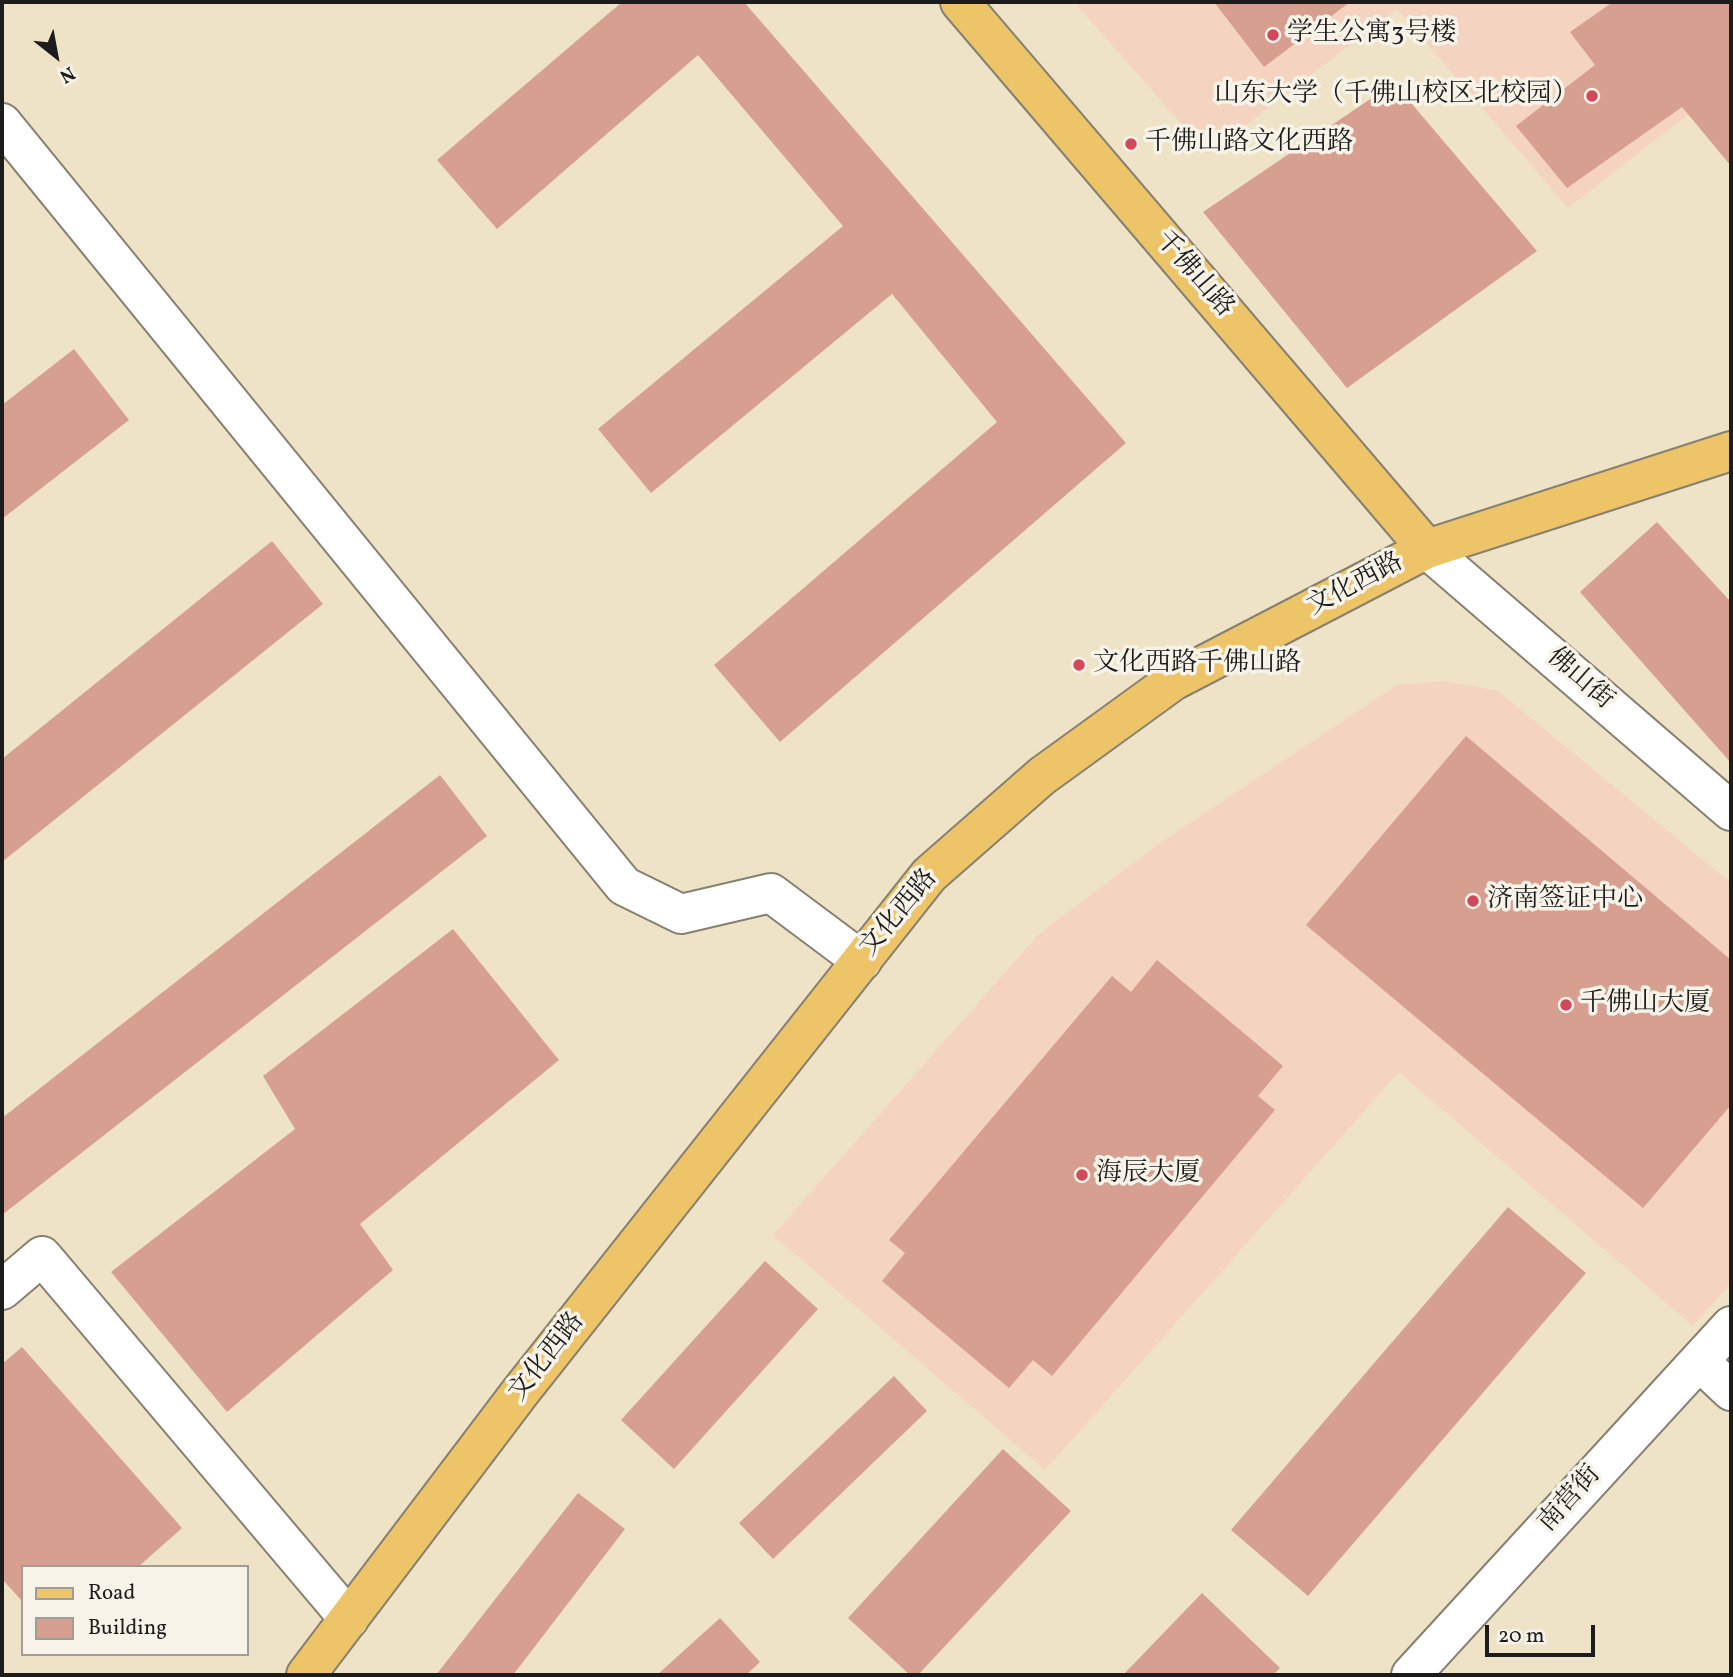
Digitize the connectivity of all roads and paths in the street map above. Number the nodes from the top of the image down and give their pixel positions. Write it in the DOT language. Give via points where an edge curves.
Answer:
graph roads {
  1 [pos="960,2"];
  2 [pos="2,123"];
  3 [pos="1731,451"];
  4 [pos="1427,549"];
  5 [pos="1731,811"];
  6 [pos="862,961"];
  7 [pos="2,1290"];
  8 [pos="1731,1326"];
  9 [pos="1699,1361"];
  10 [pos="1731,1391"];
  11 [pos="349,1619"];
  12 [pos="306,1675"];
  13 [pos="1411,1675"];
  1 -- 4 [label="main road, 千佛山路"];
  2 -- 6 [label="street" via="624,886 681,915 771,893"];
  3 -- 4 [label="main road, 文化西路"];
  4 -- 5 [label="street, 佛山街"];
  4 -- 6 [label="main road, 文化西路" via="1173,681 1042,776 929,875"];
  6 -- 11 [label="main road, 文化西路" via="521,1391"];
  7 -- 11 [label="street" via="42,1256"];
  8 -- 9 [label="street, 南营街"];
  9 -- 10 [label="street"];
  9 -- 13 [label="street, 南营街"];
  11 -- 12 [label="main road, 文化西路"];
}
